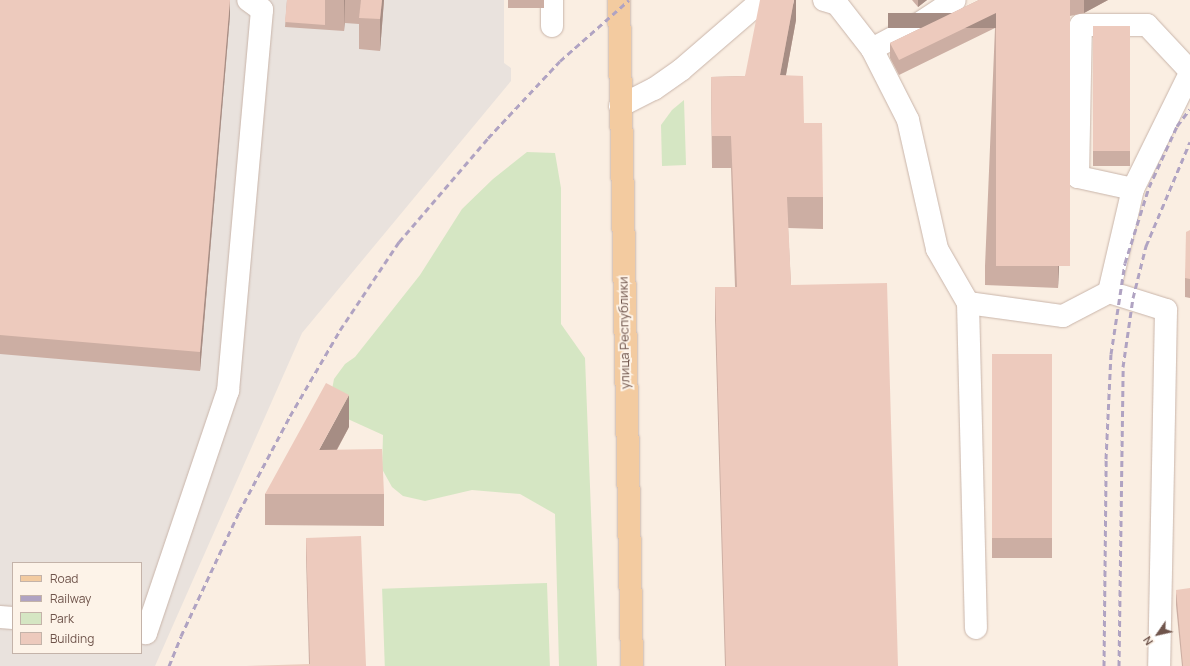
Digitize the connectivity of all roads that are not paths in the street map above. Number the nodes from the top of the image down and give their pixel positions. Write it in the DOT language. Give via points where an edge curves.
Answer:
graph roads {
  1 [pos="248,0"];
  2 [pos="552,0"];
  3 [pos="619,0"];
  4 [pos="762,0"];
  5 [pos="824,0"];
  6 [pos="954,0"];
  7 [pos="552,26"];
  8 [pos="872,49"];
  9 [pos="1190,72"];
  10 [pos="620,106"];
  11 [pos="1133,188"];
  12 [pos="1109,292"];
  13 [pos="968,303"];
  14 [pos="0,617"];
  15 [pos="12,618"];
  16 [pos="976,628"];
  17 [pos="142,632"];
  18 [pos="632,666"];
  19 [pos="1159,666"];
  1 -- 17 [label="street" via="262,10 228,391 146,633"];
  2 -- 7 [label="street"];
  3 -- 10 [label="main road, улица Республики"];
  4 -- 10 [label="street" via="681,70 654,89"];
  5 -- 8 [label="street" via="837,4"];
  6 -- 8 [label="street" via="917,25"];
  8 -- 13 [label="street" via="908,120 937,248"];
  9 -- 11 [label="street"];
  9 -- 11 [label="street" via="1147,25 1081,26 1078,177"];
  10 -- 18 [label="main road, улица Республики"];
  11 -- 12 [label="street"];
  12 -- 13 [label="street" via="1062,316"];
  12 -- 19 [label="street" via="1166,310"];
  13 -- 16 [label="street"];
  14 -- 15 [label="street"];
}
